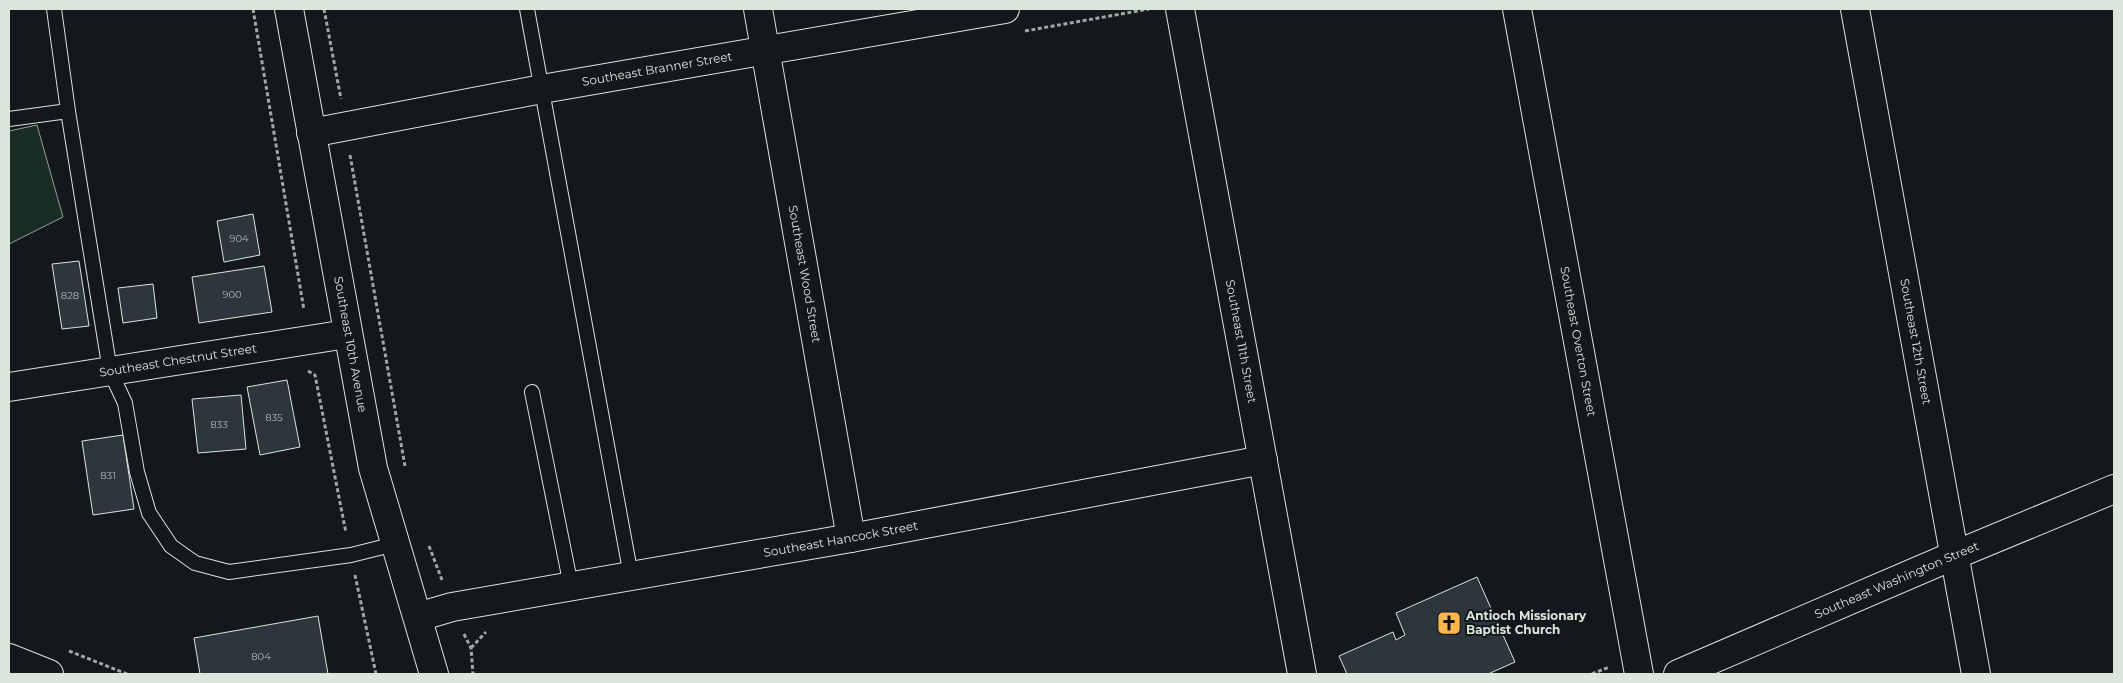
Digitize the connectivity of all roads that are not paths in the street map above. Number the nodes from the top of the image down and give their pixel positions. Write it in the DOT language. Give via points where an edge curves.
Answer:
graph roads {
  1 [pos="54,9"];
  2 [pos="289,9"];
  3 [pos="527,9"];
  4 [pos="758,9"];
  5 [pos="1004,9"];
  6 [pos="1180,9"];
  7 [pos="1517,9"];
  8 [pos="1855,9"];
  9 [pos="766,50"];
  10 [pos="542,90"];
  11 [pos="68,111"];
  12 [pos="9,119"];
  13 [pos="311,133"];
  14 [pos="347,334"];
  15 [pos="110,371"];
  16 [pos="9,387"];
  17 [pos="532,392"];
  18 [pos="1263,460"];
  19 [pos="2114,489"];
  20 [pos="850,538"];
  21 [pos="395,544"];
  22 [pos="1955,555"];
  23 [pos="631,576"];
  24 [pos="571,586"];
  25 [pos="418,617"];
  26 [pos="9,658"];
  27 [pos="1626,670"];
  28 [pos="49,674"];
  29 [pos="434,674"];
  30 [pos="1302,674"];
  31 [pos="1678,674"];
  32 [pos="1976,674"];
  1 -- 11 [label="lane"];
  2 -- 13 [label="street, Southeast 10th Avenue"];
  3 -- 10 [label="lane"];
  4 -- 9 [label="street, Southeast Wood Street"];
  5 -- 9 [label="street, Southeast Branner Street"];
  6 -- 18 [label="street, Southeast 11th Street"];
  7 -- 27 [label="street, Southeast Overton Street"];
  8 -- 22 [label="street, Southeast 12th Street"];
  9 -- 10 [label="street, Southeast Branner Street"];
  9 -- 20 [label="street, Southeast Wood Street"];
  10 -- 13 [label="street, Southeast Branner Street"];
  10 -- 23 [label="lane"];
  11 -- 12 [label="lane"];
  11 -- 15 [label="lane"];
  13 -- 14 [label="street, Southeast 10th Avenue"];
  14 -- 15 [label="street, Southeast Chestnut Street"];
  14 -- 21 [label="street, Southeast 10th Avenue" via="373,468"];
  15 -- 16 [label="street, Southeast Chestnut Street"];
  15 -- 21 [label="lane" via="125,403 137,472 150,513 171,546 195,563 228,572 351,555"];
  17 -- 24 [label="lane"];
  18 -- 20 [label="street, Southeast Hancock Street"];
  18 -- 30 [label="street, Southeast 11th Street"];
  19 -- 22 [label="street, Southeast Washington Street"];
  20 -- 23 [label="street, Southeast Hancock Street"];
  21 -- 25 [label="street, Southeast 10th Avenue"];
  22 -- 31 [label="street, Southeast Washington Street"];
  22 -- 32 [label="street, Southeast 12th Street"];
  23 -- 24 [label="street, Southeast Hancock Street"];
  24 -- 25 [label="street, Southeast Hancock Street"];
  25 -- 29 [label="street, Southeast 10th Avenue"];
  26 -- 28 [label="street"];
}
